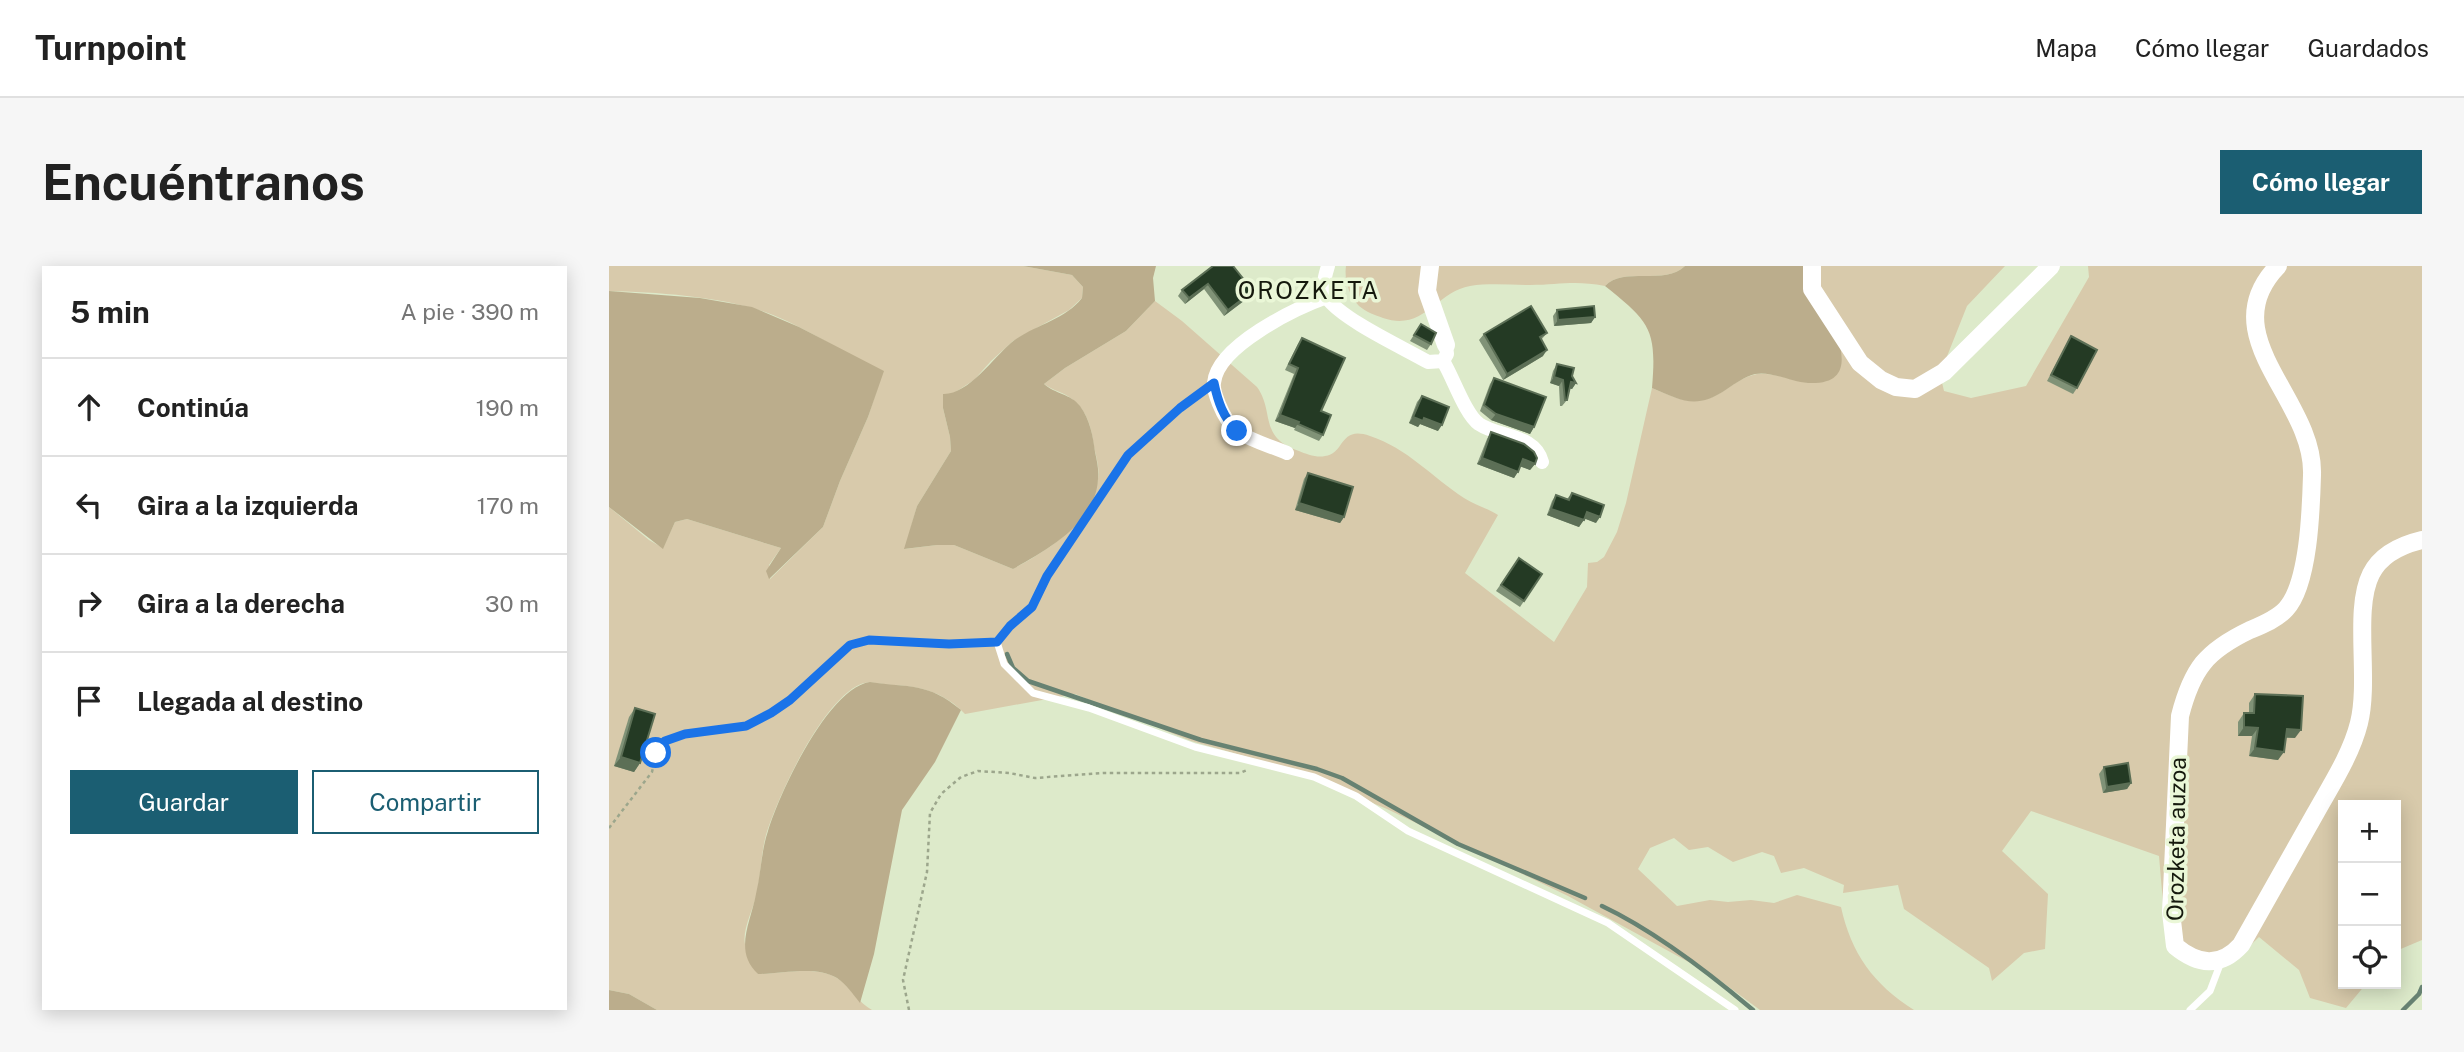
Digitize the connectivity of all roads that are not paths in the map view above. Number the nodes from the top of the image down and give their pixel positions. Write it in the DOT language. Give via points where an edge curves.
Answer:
graph roads {
  1 [pos="1328,266"];
  2 [pos="1430,266"];
  3 [pos="1812,266"];
  4 [pos="2051,266"];
  5 [pos="2278,266"];
  6 [pos="1327,297"];
  7 [pos="1445,353"];
  8 [pos="1214,383"];
  9 [pos="1287,453"];
  10 [pos="1542,462"];
  11 [pos="2422,540"];
  12 [pos="2221,960"];
  13 [pos="1735,1010"];
  14 [pos="2190,1010"];
  1 -- 6 [label="street" via="1324,280"];
  2 -- 7 [label="street" via="1427,291"];
  3 -- 4 [label="street" via="1812,289 1860,363 1881,380 1915,389 1944,372"];
  5 -- 12 [label="street, Orozketa auzoa" via="2258,292 2255,328 2312,453 2302,577 2285,611 2226,643 2205,660 2187,687 2180,716 2171,912 2175,946 2192,960"];
  6 -- 7 [label="street" via="1346,315 1428,362"];
  6 -- 8 [label="street" via="1297,308 1257,332 1223,360"];
  7 -- 10 [label="street" via="1467,410 1478,423 1528,441 1540,452"];
  8 -- 9 [label="street" via="1227,421 1237,431"];
  8 -- 13 [label="lane" via="1128,455 1047,576 1032,607 997,642 1004,664 1033,693 1195,747 1314,777 1356,796 1408,831 1608,923"];
  11 -- 12 [label="street" via="2379,560 2369,577 2363,599 2364,694 2356,735 2241,945"];
  12 -- 14 [label="lane" via="2210,991"];
}
